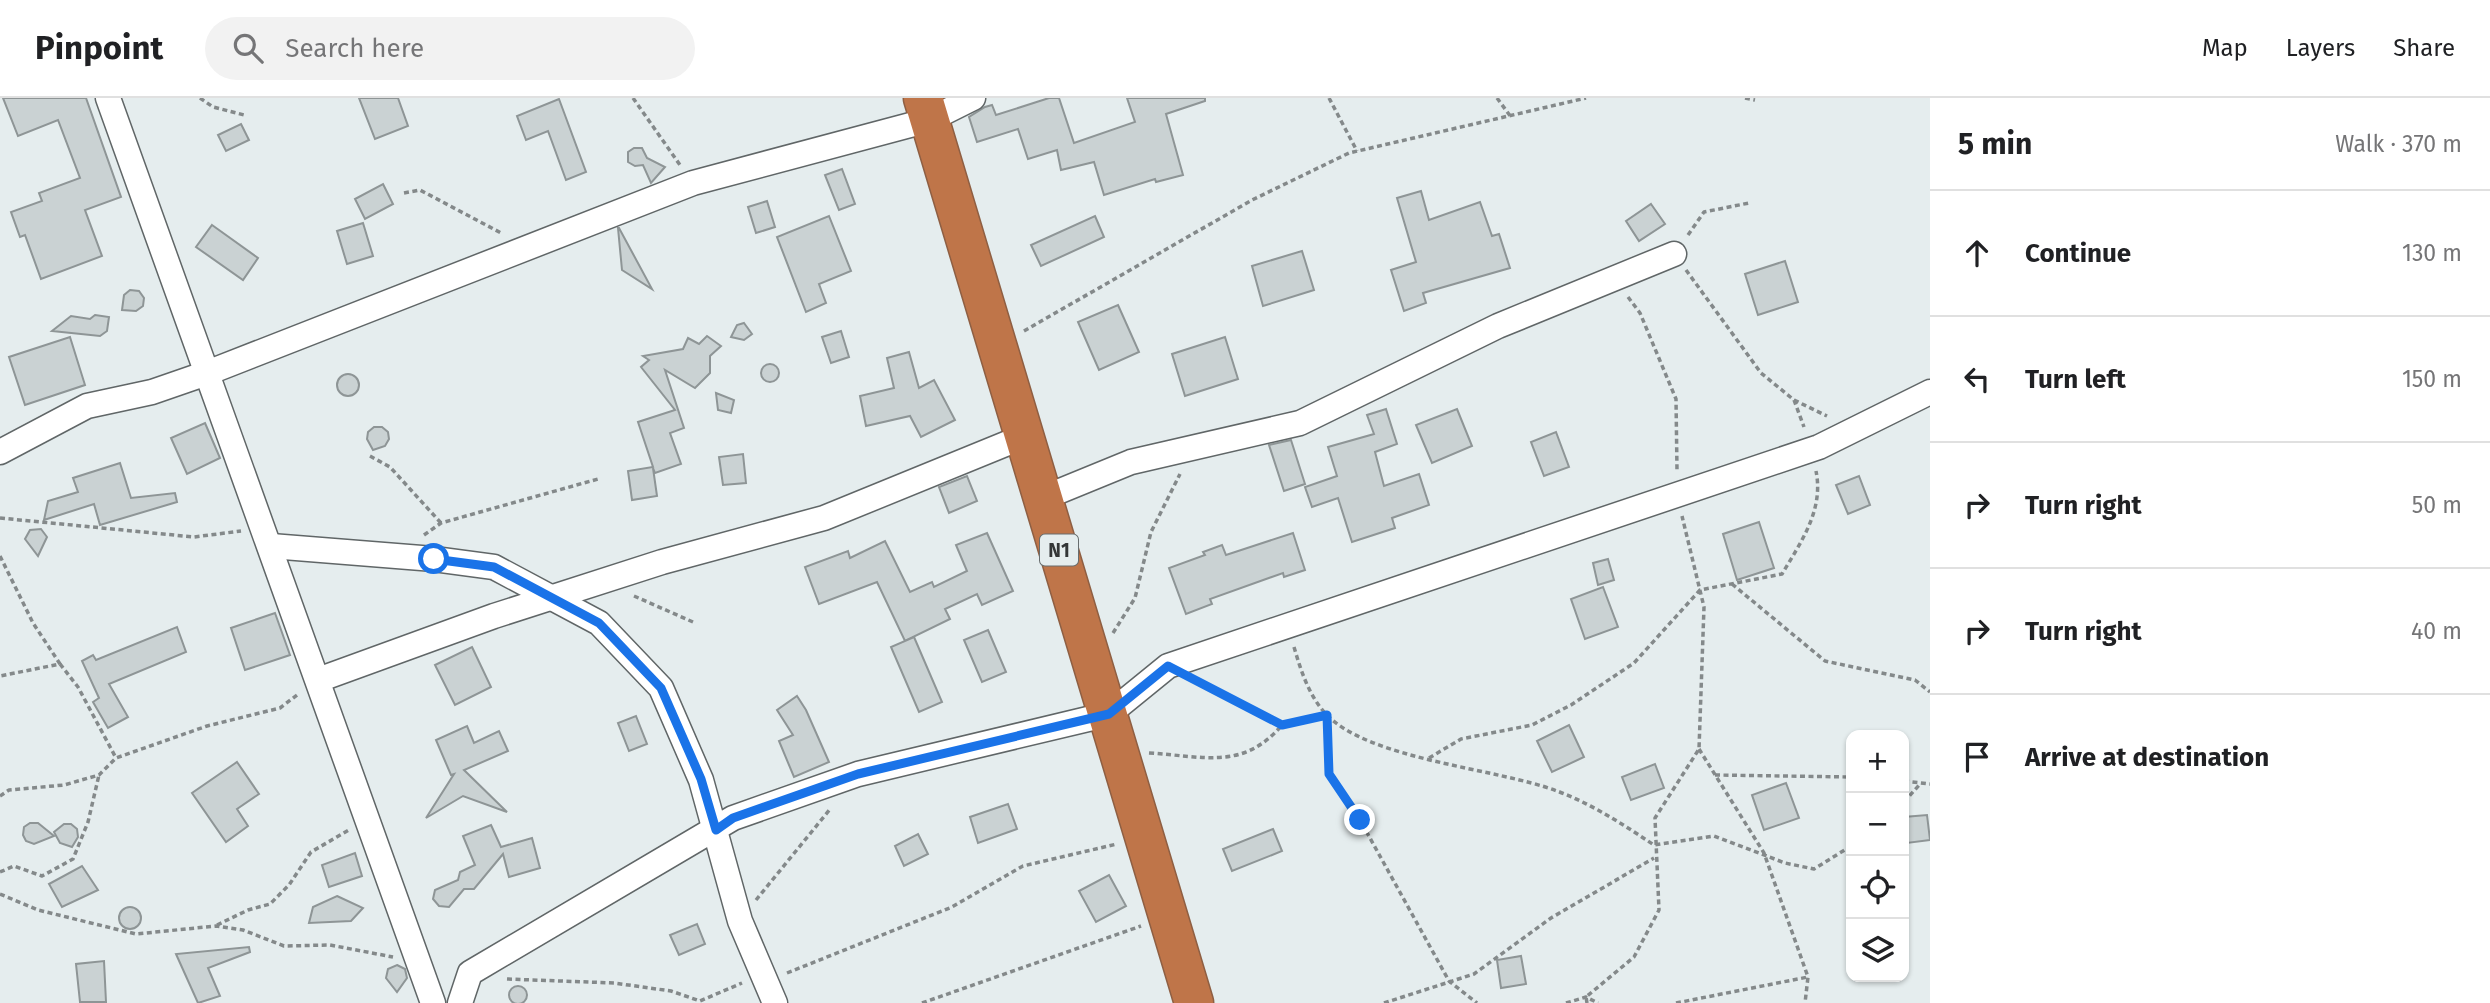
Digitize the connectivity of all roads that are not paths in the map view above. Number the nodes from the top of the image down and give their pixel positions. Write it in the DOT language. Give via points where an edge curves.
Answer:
graph roads {
  1 [pos="108,98"];
  2 [pos="973,98"];
  3 [pos="926,109"];
  4 [pos="1674,254"];
  5 [pos="207,373"];
  6 [pos="1930,392"];
  7 [pos="1025,436"];
  8 [pos="0,452"];
  9 [pos="1043,498"];
  10 [pos="267,537"];
  11 [pos="553,597"];
  12 [pos="318,680"];
  13 [pos="1109,714"];
  14 [pos="716,830"];
  15 [pos="433,1003"];
  16 [pos="460,1003"];
  17 [pos="775,1003"];
  18 [pos="1194,1003"];
  1 -- 5 [label="street"];
  2 -- 3 [label="street"];
  3 -- 5 [label="street" via="693,183"];
  3 -- 7 [label="highway, N1"];
  4 -- 9 [label="street" via="1498,326 1300,423 1131,462"];
  5 -- 8 [label="street" via="152,392 87,406"];
  5 -- 10 [label="street"];
  6 -- 13 [label="street" via="1812,449 1168,666"];
  7 -- 9 [label="highway, N1"];
  7 -- 11 [label="street" via="824,518"];
  9 -- 13 [label="highway, N1"];
  10 -- 11 [label="street" via="494,567"];
  10 -- 12 [label="street"];
  11 -- 12 [label="street"];
  11 -- 14 [label="street" via="599,623 661,688 701,779"];
  12 -- 15 [label="street"];
  13 -- 14 [label="street" via="858,774 733,818"];
  13 -- 18 [label="highway, N1"];
  14 -- 16 [label="street" via="470,973"];
  14 -- 17 [label="street" via="740,921"];
}
